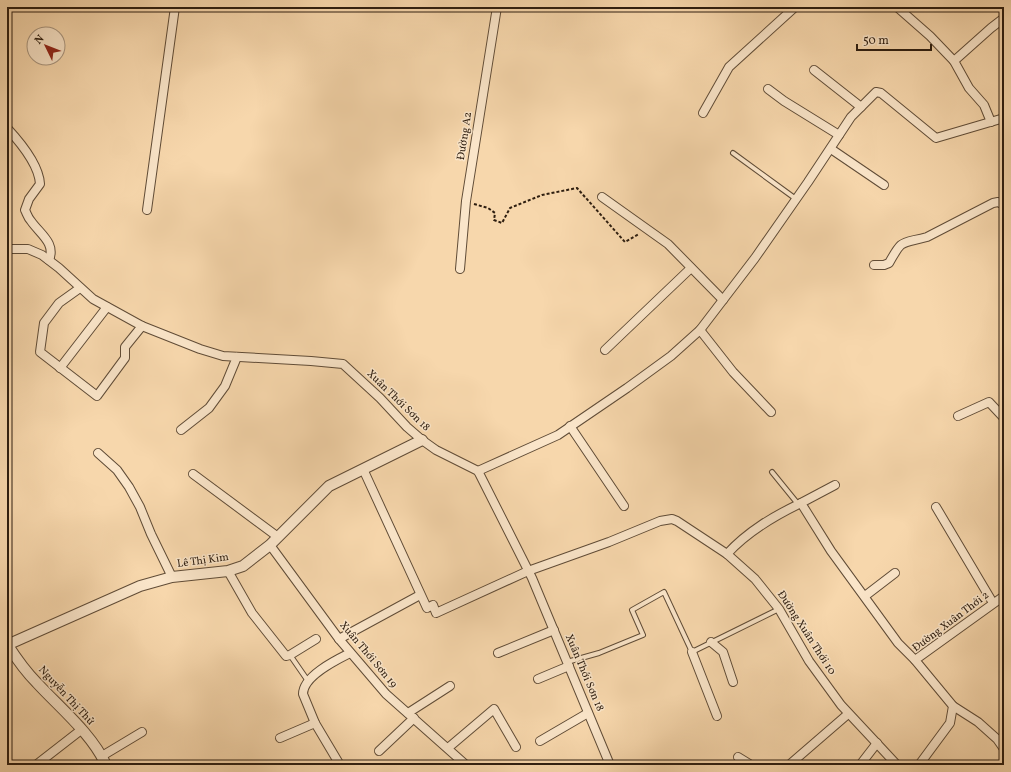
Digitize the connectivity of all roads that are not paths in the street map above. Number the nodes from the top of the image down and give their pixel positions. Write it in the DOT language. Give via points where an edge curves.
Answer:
graph roads {
  1 [pos="175,7"];
  2 [pos="497,7"];
  3 [pos="795,7"];
  4 [pos="897,7"];
  5 [pos="1004,18"];
  6 [pos="954,61"];
  7 [pos="814,70"];
  8 [pos="768,89"];
  9 [pos="861,107"];
  10 [pos="703,113"];
  11 [pos="1004,118"];
  12 [pos="990,122"];
  13 [pos="7,128"];
  14 [pos="839,135"];
  15 [pos="830,149"];
  16 [pos="733,153"];
  17 [pos="884,184"];
  18 [pos="602,197"];
  19 [pos="796,198"];
  20 [pos="1004,205"];
  21 [pos="147,210"];
  22 [pos="7,249"];
  23 [pos="49,260"];
  24 [pos="874,265"];
  25 [pos="691,268"];
  26 [pos="460,269"];
  27 [pos="80,288"];
  28 [pos="723,300"];
  29 [pos="107,307"];
  30 [pos="142,326"];
  31 [pos="700,330"];
  32 [pos="605,350"];
  33 [pos="237,357"];
  34 [pos="60,368"];
  35 [pos="771,412"];
  36 [pos="958,416"];
  37 [pos="1004,418"];
  38 [pos="570,426"];
  39 [pos="181,430"];
  40 [pos="422,440"];
  41 [pos="98,454"];
  42 [pos="363,469"];
  43 [pos="478,472"];
  44 [pos="772,472"];
  45 [pos="193,474"];
  46 [pos="835,485"];
  47 [pos="800,504"];
  48 [pos="624,506"];
  49 [pos="936,507"];
  50 [pos="278,537"];
  51 [pos="270,545"];
  52 [pos="727,554"];
  53 [pos="228,571"];
  54 [pos="528,571"];
  55 [pos="896,574"];
  56 [pos="172,577"];
  57 [pos="420,594"];
  58 [pos="865,596"];
  59 [pos="1004,596"];
  60 [pos="993,604"];
  61 [pos="779,609"];
  62 [pos="554,630"];
  63 [pos="316,639"];
  64 [pos="339,640"];
  65 [pos="711,642"];
  66 [pos="7,645"];
  67 [pos="692,652"];
  68 [pos="350,653"];
  69 [pos="498,653"];
  70 [pos="290,655"];
  71 [pos="915,660"];
  72 [pos="568,664"];
  73 [pos="538,679"];
  74 [pos="308,681"];
  75 [pos="733,682"];
  76 [pos="450,686"];
  77 [pos="953,706"];
  78 [pos="588,713"];
  79 [pos="848,714"];
  80 [pos="411,716"];
  81 [pos="717,716"];
  82 [pos="316,723"];
  83 [pos="81,730"];
  84 [pos="142,732"];
  85 [pos="280,738"];
  86 [pos="540,741"];
  87 [pos="877,743"];
  88 [pos="516,747"];
  89 [pos="448,748"];
  90 [pos="1004,749"];
  91 [pos="379,751"];
  92 [pos="738,757"];
  93 [pos="104,760"];
  94 [pos="36,765"];
  95 [pos="340,765"];
  96 [pos="466,765"];
  97 [pos="610,765"];
  98 [pos="750,765"];
  99 [pos="789,765"];
  100 [pos="860,765"];
  101 [pos="897,765"];
  102 [pos="919,765"];
  1 -- 21 [label="street"];
  2 -- 26 [label="street, Đường A2" via="466,201"];
  3 -- 10 [label="street" via="729,67"];
  4 -- 6 [label="street"];
  5 -- 6 [label="street"];
  6 -- 12 [label="street" via="969,88 984,105"];
  7 -- 9 [label="street"];
  8 -- 14 [label="street"];
  9 -- 12 [label="street" via="876,92 881,93 936,138"];
  9 -- 14 [label="street"];
  11 -- 12 [label="street"];
  13 -- 23 [label="street" via="40,176 40,184 29,199 25,210 50,247 52,254"];
  14 -- 15 [label="street"];
  15 -- 17 [label="street"];
  15 -- 19 [label="street"];
  16 -- 19 [label="lane"];
  18 -- 25 [label="street" via="668,244"];
  19 -- 28 [label="street"];
  20 -- 24 [label="street" via="994,203 927,237 902,243 889,263"];
  22 -- 23 [label="street, Xuân Thới Sơn 18" via="28,249"];
  23 -- 27 [label="street, Xuân Thới Sơn 18"];
  25 -- 28 [label="street"];
  25 -- 32 [label="street"];
  27 -- 29 [label="street, Xuân Thới Sơn 18"];
  27 -- 34 [label="street" via="59,303 44,323 40,352"];
  28 -- 31 [label="street"];
  29 -- 30 [label="street, Xuân Thới Sơn 18"];
  29 -- 34 [label="street"];
  30 -- 33 [label="street, Xuân Thới Sơn 18" via="200,349"];
  30 -- 34 [label="street" via="125,347 124,358 97,396"];
  31 -- 35 [label="street" via="733,372"];
  31 -- 38 [label="street" via="665,360"];
  33 -- 39 [label="street" via="225,386 209,408"];
  33 -- 40 [label="street, Xuân Thới Sơn 18" via="344,364"];
  36 -- 37 [label="street" via="989,402"];
  38 -- 43 [label="street" via="558,435"];
  38 -- 48 [label="street"];
  40 -- 42 [label="street, Lê Thị Kim"];
  40 -- 43 [label="street, Xuân Thới Sơn 18"];
  41 -- 56 [label="street" via="117,470 129,486"];
  42 -- 50 [label="street, Lê Thị Kim" via="329,486"];
  42 -- 57 [label="street"];
  43 -- 54 [label="street, Xuân Thới Sơn 18"];
  44 -- 47 [label="lane"];
  45 -- 50 [label="street"];
  46 -- 47 [label="street"];
  47 -- 52 [label="street" via="776,515 748,534"];
  47 -- 58 [label="street" via="830,551"];
  49 -- 60 [label="street"];
  50 -- 51 [label="street, Lê Thị Kim"];
  51 -- 53 [label="street, Lê Thị Kim" via="243,566"];
  51 -- 64 [label="street, Xuân Thới Sơn 19"];
  52 -- 54 [label="street, Đường Xuân Thới 10" via="672,519 660,521"];
  52 -- 61 [label="street, Đường Xuân Thới 10" via="755,579"];
  53 -- 56 [label="street, Lê Thị Kim"];
  53 -- 70 [label="street" via="252,613 286,656"];
  54 -- 57 [label="street" via="436,613 433,605 427,608"];
  54 -- 62 [label="street, Xuân Thới Sơn 18"];
  55 -- 58 [label="street"];
  56 -- 66 [label="street, Lê Thị Kim" via="140,586"];
  57 -- 64 [label="street"];
  58 -- 71 [label="street" via="898,643"];
  59 -- 60 [label="street, Đường Xuân Thới 2"];
  60 -- 71 [label="street, Đường Xuân Thới 2"];
  61 -- 65 [label="lane"];
  61 -- 79 [label="street, Đường Xuân Thới 10" via="810,661"];
  62 -- 69 [label="street"];
  62 -- 72 [label="street, Xuân Thới Sơn 18"];
  63 -- 70 [label="street"];
  64 -- 68 [label="street, Xuân Thới Sơn 19"];
  65 -- 67 [label="lane"];
  65 -- 75 [label="street" via="723,652"];
  66 -- 83 [label="street, Nguyễn Thị Thử" via="35,682"];
  67 -- 72 [label="lane" via="664,592 632,610 643,635"];
  67 -- 81 [label="street"];
  68 -- 74 [label="street"];
  68 -- 80 [label="street, Xuân Thới Sơn 19" via="386,694"];
  70 -- 74 [label="lane"];
  71 -- 77 [label="street, Đường Xuân Thới 2"];
  72 -- 73 [label="street"];
  72 -- 78 [label="street, Xuân Thới Sơn 18"];
  74 -- 82 [label="street" via="303,694"];
  76 -- 80 [label="street"];
  77 -- 90 [label="street, Đường Xuân Thới 2" via="978,722"];
  77 -- 102 [label="street" via="950,723"];
  78 -- 86 [label="street"];
  78 -- 97 [label="street, Xuân Thới Sơn 18"];
  79 -- 87 [label="street, Đường Xuân Thới 10"];
  79 -- 99 [label="street"];
  80 -- 89 [label="street, Xuân Thới Sơn 19"];
  80 -- 91 [label="street"];
  82 -- 85 [label="street"];
  82 -- 95 [label="street"];
  83 -- 93 [label="street, Nguyễn Thị Thử"];
  83 -- 94 [label="street"];
  84 -- 93 [label="street"];
  87 -- 100 [label="street"];
  87 -- 101 [label="street, Đường Xuân Thới 10"];
  88 -- 89 [label="street" via="494,709"];
  89 -- 96 [label="street, Xuân Thới Sơn 19"];
  92 -- 98 [label="street"];
}
